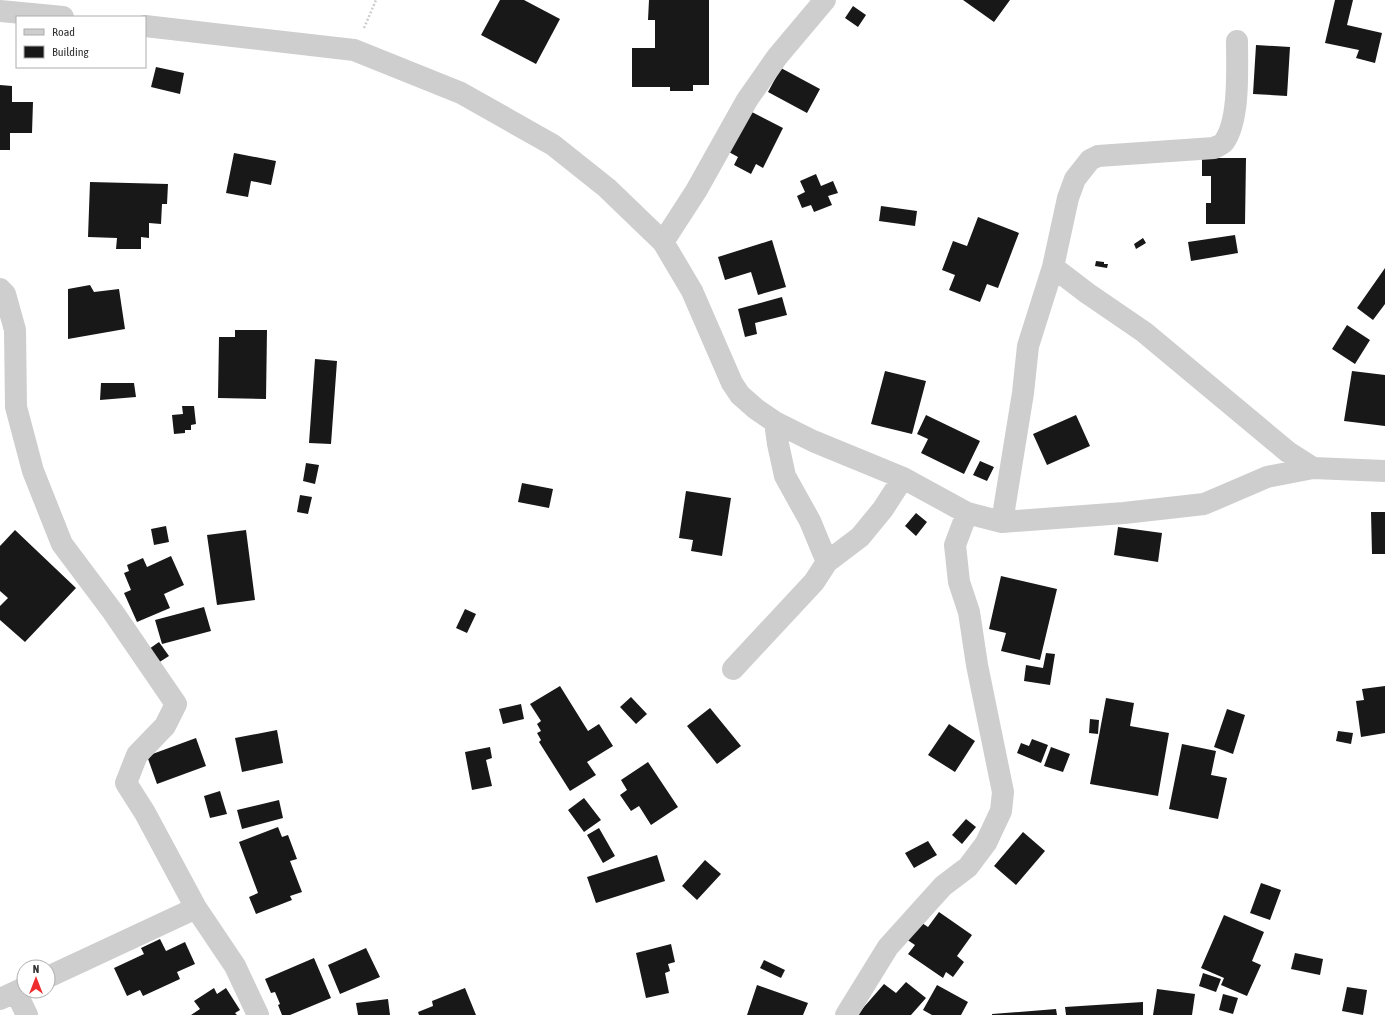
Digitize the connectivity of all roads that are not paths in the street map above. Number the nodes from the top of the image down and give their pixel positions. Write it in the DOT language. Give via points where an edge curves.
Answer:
graph roads {
  1 [pos="825,0"];
  2 [pos="0,11"];
  3 [pos="52,16"];
  4 [pos="146,26"];
  5 [pos="1237,41"];
  6 [pos="663,242"];
  7 [pos="1053,267"];
  8 [pos="0,289"];
  9 [pos="775,422"];
  10 [pos="1313,468"];
  11 [pos="1385,471"];
  12 [pos="903,478"];
  13 [pos="967,513"];
  14 [pos="1002,522"];
  15 [pos="827,562"];
  16 [pos="733,669"];
  17 [pos="196,908"];
  18 [pos="56,973"];
  19 [pos="13,993"];
  20 [pos="27,1015"];
  21 [pos="258,1015"];
  22 [pos="846,1015"];
  1 -- 6 [label="street" via="777,57 747,100"];
  2 -- 3 [label="street"];
  4 -- 6 [label="street" via="354,50 461,93 552,144 607,188"];
  5 -- 7 [label="street" via="1237,98 1230,130 1224,143 1214,148 1098,156 1090,160 1074,180"];
  6 -- 9 [label="street" via="692,291 732,384 756,410"];
  7 -- 10 [label="street" via="1144,332 1288,452"];
  7 -- 14 [label="street" via="1028,346"];
  8 -- 17 [label="street" via="4,294 15,330 16,407 33,471 62,544 113,612 176,704 166,726 137,755 126,784 145,813"];
  9 -- 12 [label="street" via="813,441"];
  9 -- 15 [label="street" via="785,476 810,521"];
  10 -- 11 [label="street"];
  10 -- 14 [label="street" via="1267,477 1204,504"];
  12 -- 13 [label="street"];
  12 -- 15 [label="street" via="860,537"];
  13 -- 14 [label="street"];
  13 -- 22 [label="street" via="955,545 959,582 969,612 1003,792 1001,811 986,843 968,867 943,886 888,947"];
  15 -- 16 [label="street" via="814,582"];
  17 -- 18 [label="street"];
  17 -- 21 [label="street" via="235,966"];
  19 -- 20 [label="street"];
}
